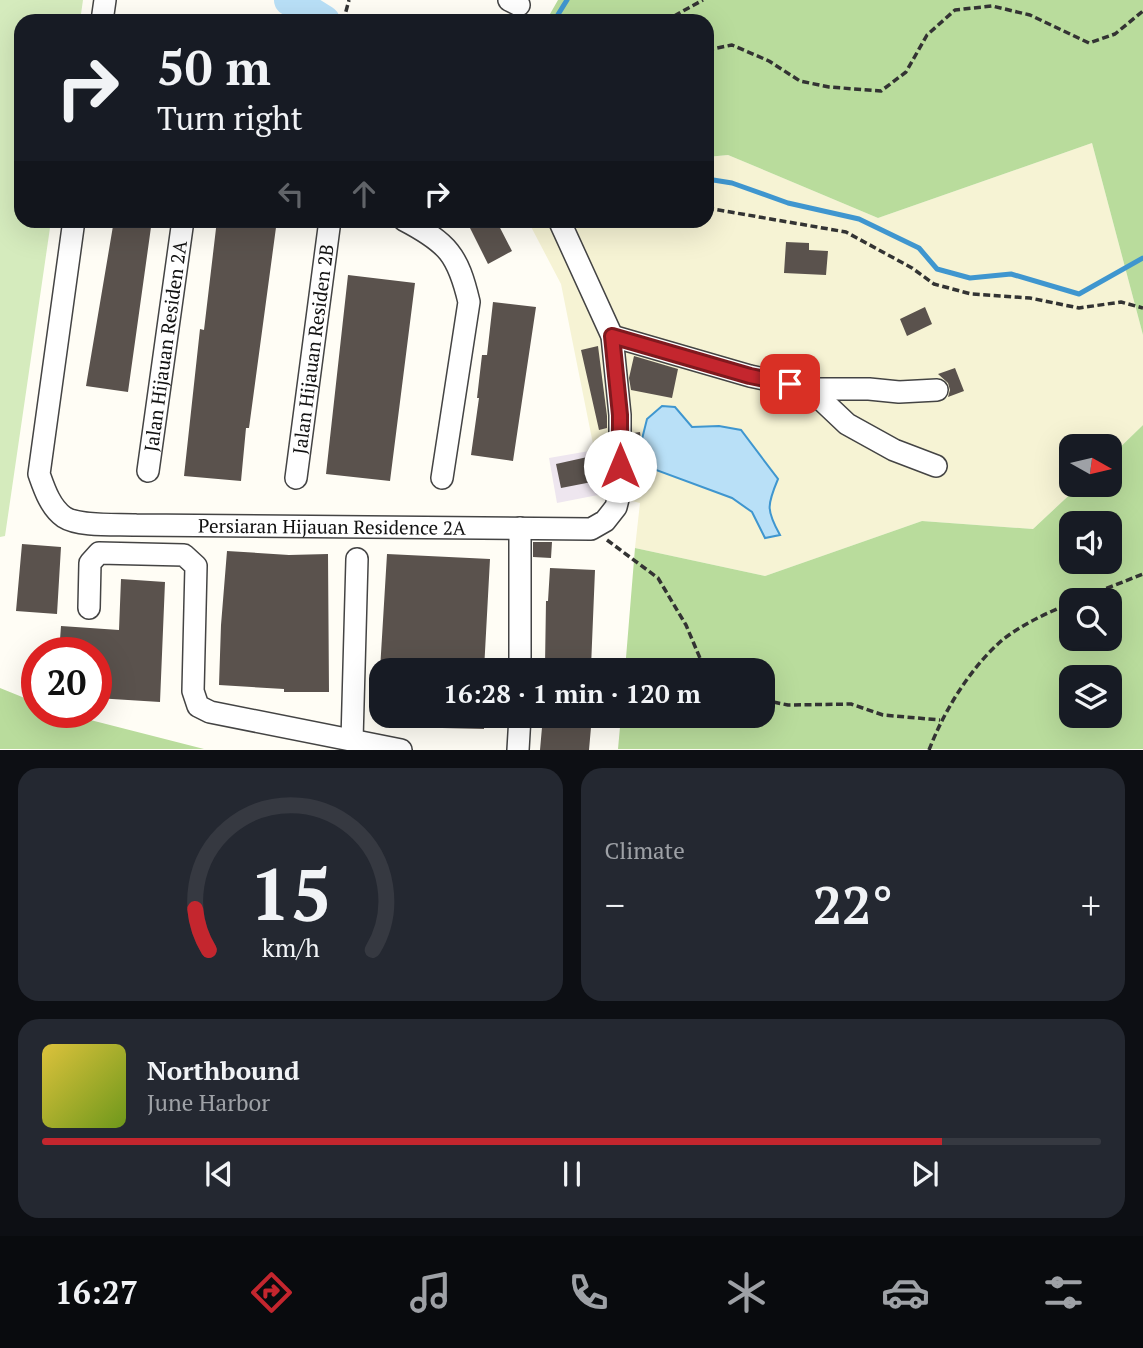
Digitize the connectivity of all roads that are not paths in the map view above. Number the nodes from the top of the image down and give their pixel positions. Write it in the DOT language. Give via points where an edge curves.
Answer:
graph roads {
  1 [pos="73,228"];
  2 [pos="182,228"];
  3 [pos="329,228"];
  4 [pos="419,228"];
  5 [pos="563,228"];
  6 [pos="612,336"];
  7 [pos="810,389"];
  8 [pos="937,390"];
  9 [pos="936,466"];
  10 [pos="148,471"];
  11 [pos="296,478"];
  12 [pos="442,478"];
  13 [pos="520,528"];
  14 [pos="357,559"];
  15 [pos="89,608"];
  16 [pos="520,658"];
  17 [pos="519,728"];
  18 [pos="352,740"];
  19 [pos="401,750"];
  20 [pos="517,750"];
  1 -- 13 [label="street, Persiaran Hijauan Residence 2A" via="39,474 48,498 64,517 136,525"];
  2 -- 10 [label="street, Jalan Hijauan Residen 2A"];
  3 -- 11 [label="street, Jalan Hijauan Residen 2B"];
  4 -- 12 [label="street" via="451,253 463,274 469,302"];
  5 -- 6 [label="street"];
  6 -- 7 [label="street"];
  6 -- 13 [label="street, Persiaran Hijauan Residence 2A" via="620,415 616,508 591,529"];
  7 -- 8 [label="street"];
  7 -- 9 [label="street" via="847,424"];
  13 -- 16 [label="street"];
  14 -- 18 [label="street"];
  15 -- 18 [label="street" via="90,563 99,552 184,555 196,565 193,691 198,706"];
  17 -- 20 [label="street"];
  18 -- 19 [label="street"];
}
